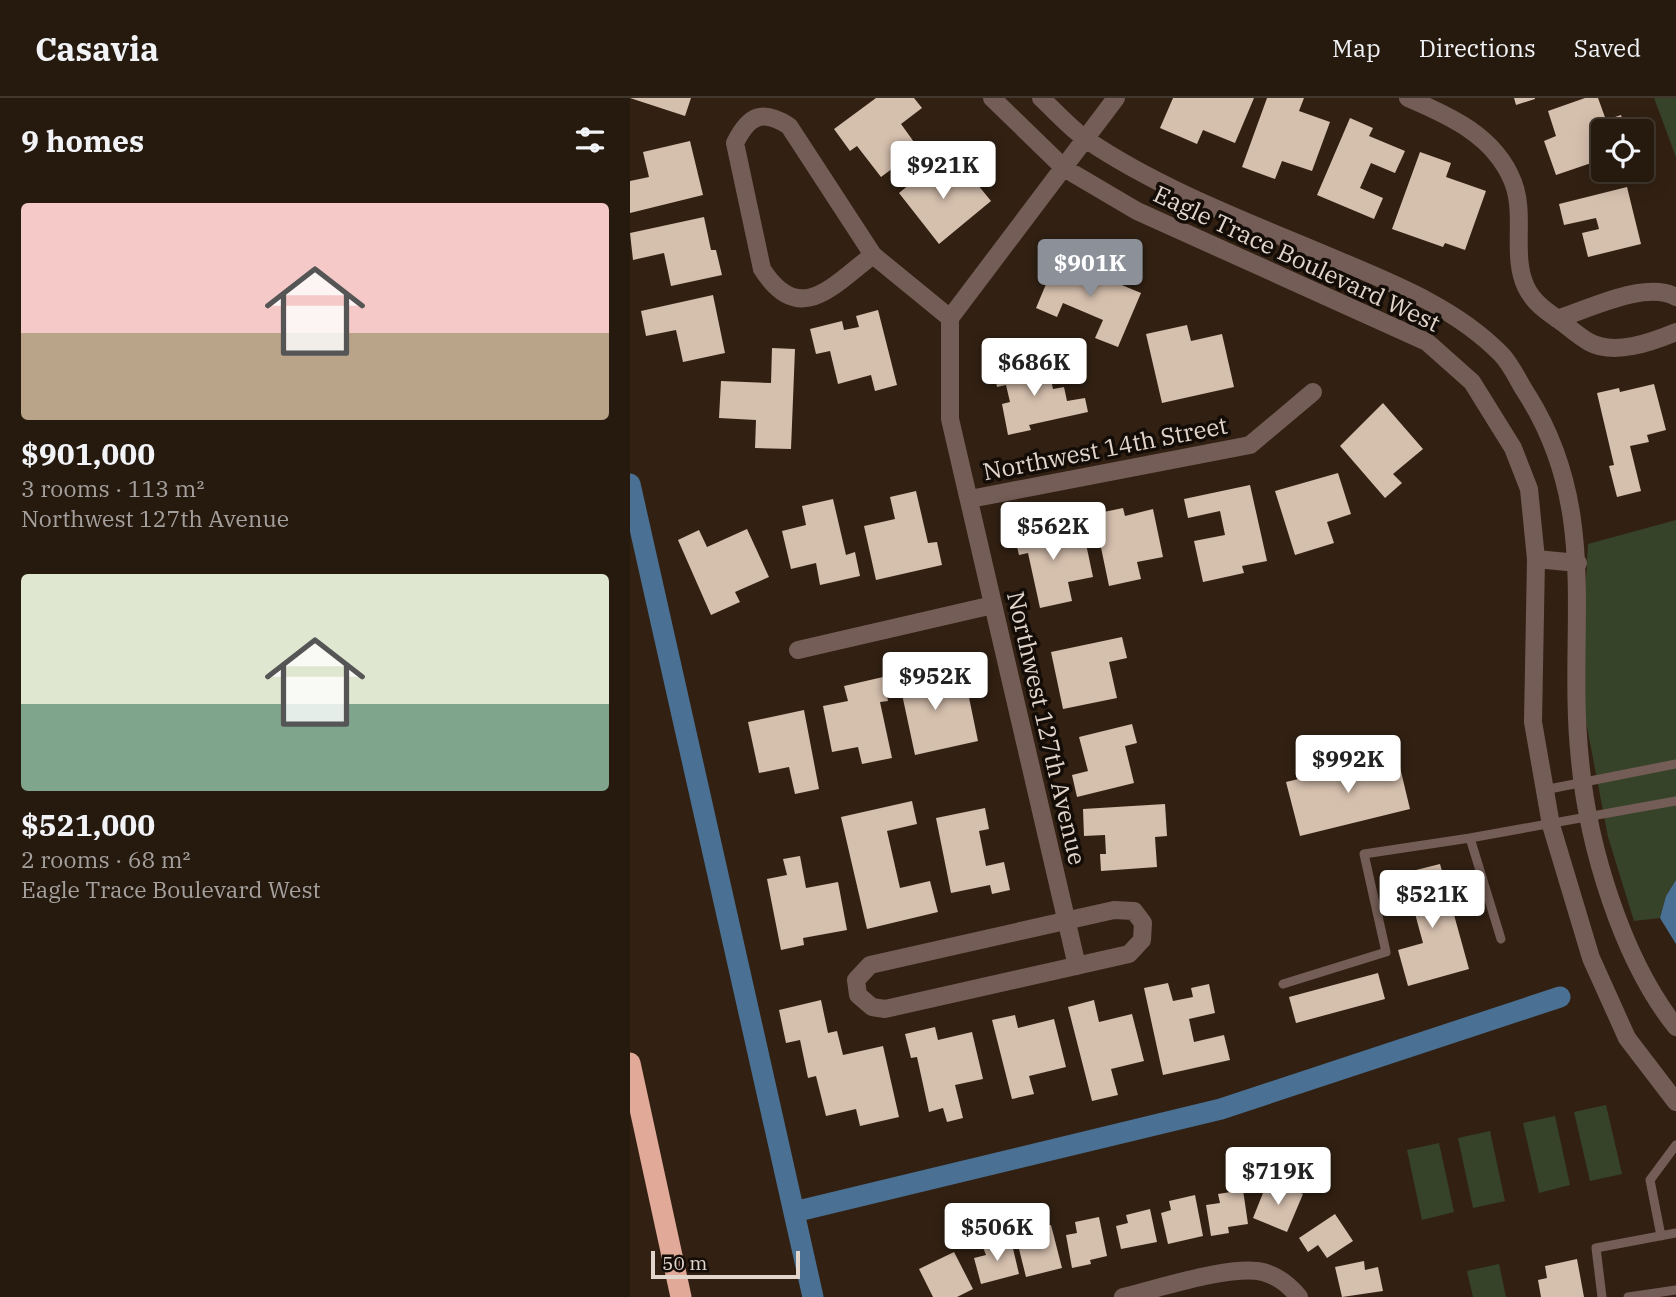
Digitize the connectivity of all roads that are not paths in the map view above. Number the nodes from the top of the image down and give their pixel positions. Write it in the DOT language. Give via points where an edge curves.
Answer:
graph roads {
  1 [pos="992,98"];
  2 [pos="1041,98"];
  3 [pos="1116,98"];
  4 [pos="1408,98"];
  5 [pos="1445,105"];
  6 [pos="1085,139"];
  7 [pos="1064,168"];
  8 [pos="873,255"];
  9 [pos="1676,297"];
  10 [pos="950,318"];
  11 [pos="1557,319"];
  12 [pos="1676,332"];
  13 [pos="1313,392"];
  14 [pos="970,499"];
  15 [pos="1536,559"];
  16 [pos="1578,562"];
  17 [pos="993,605"];
  18 [pos="798,650"];
  19 [pos="1676,764"];
  20 [pos="1583,783"];
  21 [pos="1542,790"];
  22 [pos="1676,801"];
  23 [pos="1589,818"];
  24 [pos="1551,825"];
  25 [pos="1471,838"];
  26 [pos="1066,921"];
  27 [pos="1501,939"];
  28 [pos="1077,966"];
  29 [pos="1283,984"];
  30 [pos="1676,1027"];
  31 [pos="630,1063"];
  32 [pos="1676,1102"];
  33 [pos="1676,1144"];
  34 [pos="1676,1233"];
  35 [pos="1661,1236"];
  36 [pos="1676,1290"];
  37 [pos="681,1297"];
  38 [pos="1123,1297"];
  39 [pos="1299,1297"];
  40 [pos="1602,1297"];
  41 [pos="1629,1297"];
  1 -- 7 [label="street, Eagle Trace Boulevard West"];
  2 -- 6 [label="street, Eagle Trace Boulevard West"];
  3 -- 6 [label="street"];
  4 -- 5 [label="street"];
  5 -- 11 [label="street" via="1481,137 1508,173 1519,209 1525,286 1540,307"];
  6 -- 7 [label="street"];
  6 -- 16 [label="street, Eagle Trace Boulevard West" via="1211,205 1444,309 1502,355 1542,418 1560,460"];
  7 -- 10 [label="street"];
  7 -- 15 [label="street, Eagle Trace Boulevard West" via="1137,211 1427,342 1472,382 1513,447 1529,489"];
  8 -- 8 [label="street" via="789,126 772,116 744,125 735,144 762,269 772,284 787,297 805,299 824,292"];
  8 -- 10 [label="street"];
  9 -- 11 [label="street" via="1663,290 1641,292"];
  10 -- 14 [label="street, Northwest 127th Avenue" via="950,419"];
  11 -- 12 [label="street" via="1591,344 1618,349"];
  13 -- 14 [label="street, Northwest 14th Street" via="1250,445"];
  14 -- 17 [label="street, Northwest 127th Avenue"];
  15 -- 16 [label="street"];
  15 -- 21 [label="street, Eagle Trace Boulevard West" via="1532,722"];
  16 -- 20 [label="street, Eagle Trace Boulevard West" via="1576,688"];
  17 -- 18 [label="street"];
  17 -- 26 [label="street, Northwest 127th Avenue"];
  19 -- 20 [label="lane"];
  20 -- 21 [label="lane"];
  20 -- 23 [label="street, Eagle Trace Boulevard West"];
  21 -- 24 [label="street, Eagle Trace Boulevard West"];
  22 -- 23 [label="lane"];
  23 -- 24 [label="lane"];
  23 -- 30 [label="street, Eagle Trace Boulevard West" via="1629,948"];
  24 -- 25 [label="lane"];
  24 -- 32 [label="street, Eagle Trace Boulevard West" via="1591,958 1627,1038"];
  25 -- 27 [label="lane"];
  25 -- 29 [label="lane" via="1364,853 1386,952"];
  26 -- 28 [label="street, Northwest 127th Avenue"];
  26 -- 28 [label="street" via="1114,910 1134,911 1143,923 1142,940 1129,954"];
  26 -- 28 [label="street" via="870,965 856,980 858,995 872,1007 886,1009"];
  31 -- 37 [label="highway"];
  33 -- 35 [label="lane" via="1650,1180"];
  34 -- 35 [label="lane"];
  35 -- 40 [label="lane" via="1596,1248"];
  36 -- 41 [label="lane"];
  38 -- 39 [label="street" via="1243,1269 1265,1272 1285,1282"];
}
